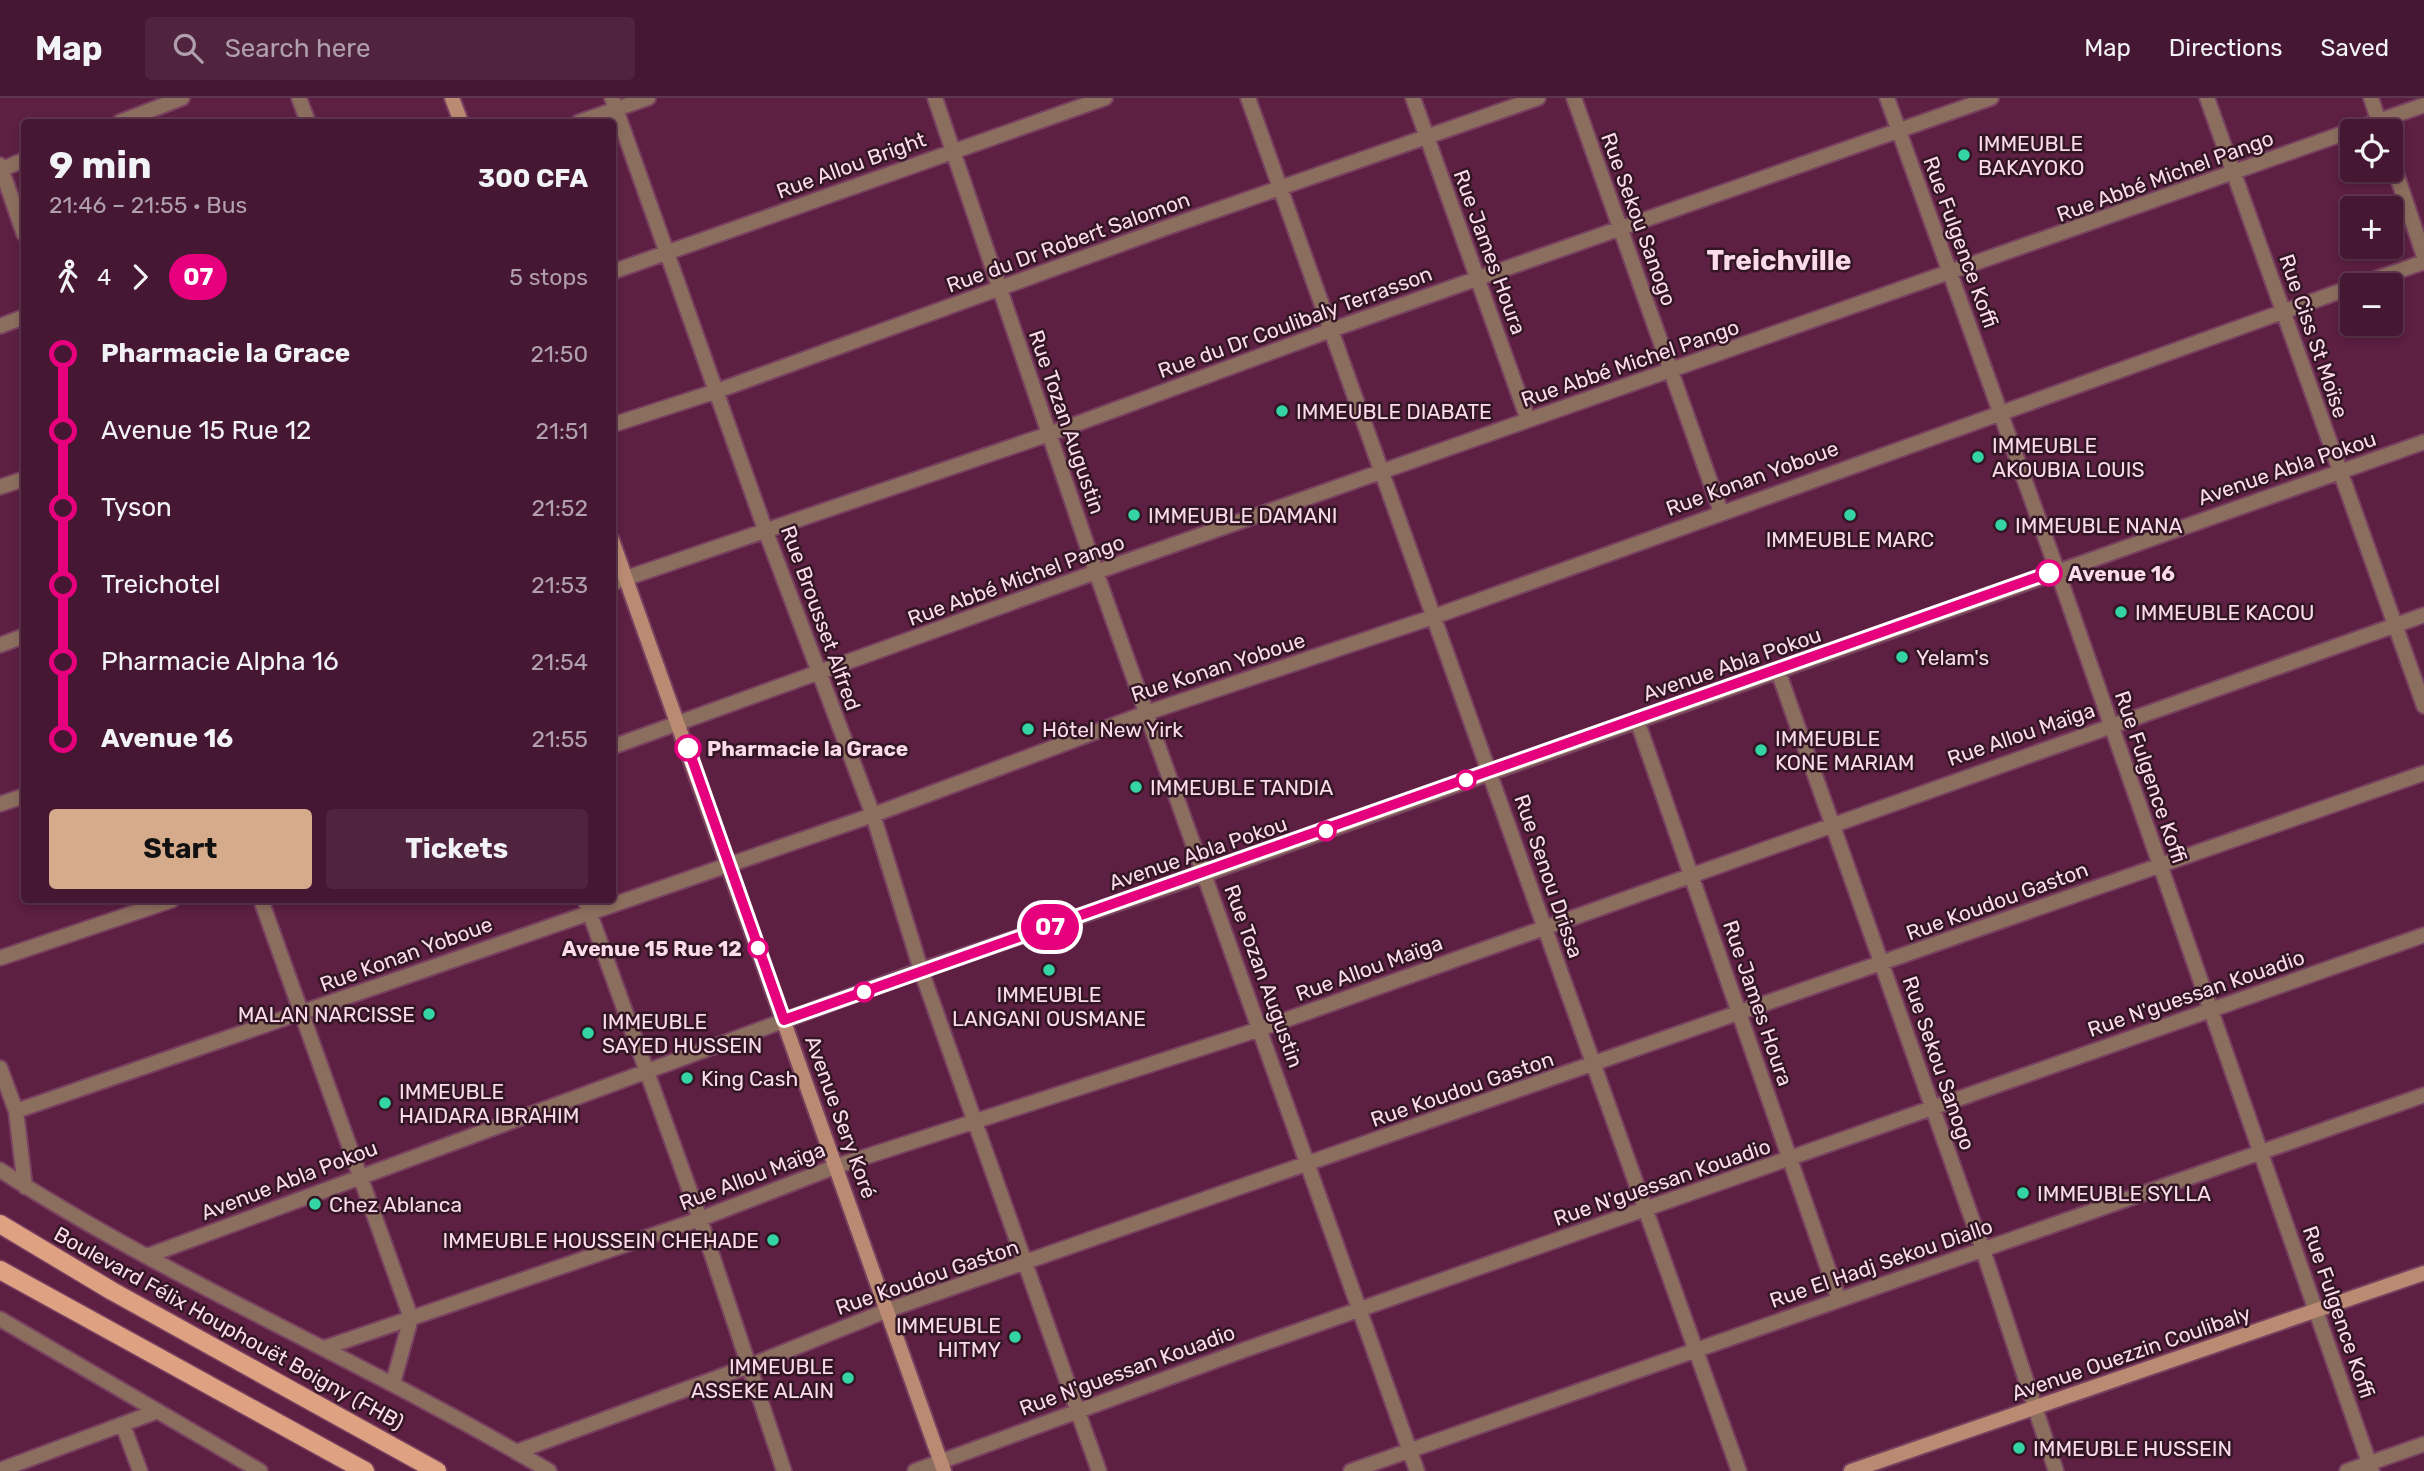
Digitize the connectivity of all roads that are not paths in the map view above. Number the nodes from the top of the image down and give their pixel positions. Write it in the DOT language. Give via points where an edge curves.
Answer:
graph roads {
  1 [pos="182,98"];
  2 [pos="299,98"];
  3 [pos="452,98"];
  4 [pos="648,98"];
  5 [pos="934,98"];
  6 [pos="1105,98"];
  7 [pos="1248,98"];
  8 [pos="1413,98"];
  9 [pos="1538,98"];
  10 [pos="1574,98"];
  11 [pos="1887,98"];
  12 [pos="1991,98"];
  13 [pos="2207,98"];
  14 [pos="2371,98"];
  15 [pos="615,104"];
  16 [pos="2424,105"];
  17 [pos="128,119"];
  18 [pos="307,119"];
  19 [pos="460,119"];
  20 [pos="585,119"];
  21 [pos="2378,119"];
  22 [pos="2395,119"];
  23 [pos="1899,131"];
  24 [pos="1427,136"];
  25 [pos="2340,139"];
  26 [pos="953,150"];
  27 [pos="21,161"];
  28 [pos="0,168"];
  29 [pos="2234,173"];
  30 [pos="2399,182"];
  31 [pos="1280,188"];
  32 [pos="21,226"];
  33 [pos="1621,229"];
  34 [pos="670,254"];
  35 [pos="2424,256"];
  36 [pos="2424,262"];
  37 [pos="616,271"];
  38 [pos="2392,273"];
  39 [pos="1950,274"];
  40 [pos="1477,279"];
  41 [pos="1000,289"];
  42 [pos="2340,292"];
  43 [pos="2283,311"];
  44 [pos="21,318"];
  45 [pos="0,326"];
  46 [pos="1331,330"];
  47 [pos="1671,370"];
  48 [pos="717,391"];
  49 [pos="2001,412"];
  50 [pos="1528,420"];
  51 [pos="616,424"];
  52 [pos="1049,434"];
  53 [pos="2424,442"];
  54 [pos="1382,472"];
  55 [pos="2339,472"];
  56 [pos="21,479"];
  57 [pos="0,487"];
  58 [pos="1721,512"];
  59 [pos="766,532"];
  60 [pos="616,560"];
  61 [pos="2057,570"];
  62 [pos="1096,572"];
  63 [pos="620,581"];
  64 [pos="2424,615"];
  65 [pos="1433,617"];
  66 [pos="2395,626"];
  67 [pos="21,637"];
  68 [pos="0,645"];
  69 [pos="1778,671"];
  70 [pos="818,674"];
  71 [pos="2424,706"];
  72 [pos="1146,713"];
  73 [pos="1637,720"];
  74 [pos="680,725"];
  75 [pos="2110,725"];
  76 [pos="616,746"];
  77 [pos="1490,772"];
  78 [pos="2424,773"];
  79 [pos="21,797"];
  80 [pos="0,804"];
  81 [pos="873,815"];
  82 [pos="1832,824"];
  83 [pos="730,864"];
  84 [pos="2158,865"];
  85 [pos="1205,874"];
  86 [pos="1689,875"];
  87 [pos="616,897"];
  88 [pos="163,903"];
  89 [pos="262,903"];
  90 [pos="587,905"];
  91 [pos="1544,927"];
  92 [pos="2424,935"];
  93 [pos="0,958"];
  94 [pos="1882,965"];
  95 [pos="922,970"];
  96 [pos="2210,1010"];
  97 [pos="300,1014"];
  98 [pos="1741,1014"];
  99 [pos="784,1020"];
  100 [pos="1260,1029"];
  101 [pos="1594,1066"];
  102 [pos="0,1068"];
  103 [pos="647,1070"];
  104 [pos="2424,1095"];
  105 [pos="1933,1108"];
  106 [pos="16,1111"];
  107 [pos="975,1120"];
  108 [pos="2261,1152"];
  109 [pos="1789,1160"];
  110 [pos="1307,1163"];
  111 [pos="837,1166"];
  112 [pos="0,1170"];
  113 [pos="360,1175"];
  114 [pos="25,1187"];
  115 [pos="1646,1210"];
  116 [pos="700,1219"];
  117 [pos="0,1224"];
  118 [pos="1983,1250"];
  119 [pos="147,1256"];
  120 [pos="1026,1264"];
  121 [pos="0,1270"];
  122 [pos="2424,1273"];
  123 [pos="1839,1300"];
  124 [pos="888,1310"];
  125 [pos="2317,1310"];
  126 [pos="1361,1311"];
  127 [pos="411,1318"];
  128 [pos="0,1319"];
  129 [pos="324,1348"];
  130 [pos="1696,1350"];
  131 [pos="750,1366"];
  132 [pos="393,1384"];
  133 [pos="2034,1408"];
  134 [pos="1078,1410"];
  135 [pos="158,1411"];
  136 [pos="123,1425"];
  137 [pos="2424,1444"];
  138 [pos="516,1451"];
  139 [pos="1409,1451"];
  140 [pos="942,1466"];
  141 [pos="2370,1467"];
  142 [pos="0,1470"];
  143 [pos="140,1471"];
  144 [pos="260,1471"];
  145 [pos="365,1471"];
  146 [pos="437,1471"];
  147 [pos="549,1471"];
  148 [pos="784,1471"];
  149 [pos="915,1471"];
  150 [pos="1099,1471"];
  151 [pos="1351,1471"];
  152 [pos="1416,1471"];
  153 [pos="1739,1471"];
  154 [pos="1851,1471"];
  155 [pos="2056,1471"];
  156 [pos="2347,1471"];
  1 -- 17 [label="street"];
  2 -- 18 [label="street"];
  3 -- 19 [label="street"];
  4 -- 15 [label="street"];
  5 -- 26 [label="street, Rue Tozan Augustin"];
  6 -- 26 [label="street, Rue Allou Bright"];
  7 -- 31 [label="street, Rue Senou Drissa"];
  8 -- 24 [label="street, Rue James Houra"];
  9 -- 24 [label="street, Rue du Dr Robert Salomon"];
  10 -- 33 [label="street, Rue Sekou Sanogo"];
  11 -- 23 [label="street, Rue Fulgence Koffi"];
  12 -- 23 [label="street, Rue du Dr Coulibaly Terrasson"];
  13 -- 29 [label="street, Rue Ciss St Moïse"];
  14 -- 21 [label="street"];
  15 -- 20 [label="street"];
  15 -- 34 [label="street, Rue Brousset Alfred"];
  16 -- 22 [label="street, Rue Abbé Michel Pango"];
  23 -- 33 [label="street, Rue du Dr Coulibaly Terrasson"];
  23 -- 39 [label="street, Rue Fulgence Koffi"];
  24 -- 31 [label="street, Rue du Dr Robert Salomon"];
  24 -- 40 [label="street, Rue James Houra"];
  25 -- 29 [label="street, Rue Abbé Michel Pango"];
  26 -- 34 [label="street, Rue Allou Bright"];
  26 -- 41 [label="street, Rue Tozan Augustin"];
  27 -- 28 [label="street"];
  28 -- 32 [label="street"];
  29 -- 39 [label="street, Rue Abbé Michel Pango"];
  29 -- 43 [label="street, Rue Ciss St Moïse"];
  30 -- 35 [label="street"];
  31 -- 41 [label="street, Rue du Dr Robert Salomon"];
  31 -- 46 [label="street, Rue Senou Drissa"];
  33 -- 40 [label="street, Rue du Dr Coulibaly Terrasson"];
  33 -- 47 [label="street, Rue Sekou Sanogo"];
  34 -- 37 [label="street, Rue Allou Bright"];
  34 -- 48 [label="street, Rue Brousset Alfred"];
  36 -- 38 [label="street"];
  39 -- 47 [label="street, Rue Abbé Michel Pango"];
  39 -- 49 [label="street, Rue Fulgence Koffi"];
  40 -- 46 [label="street, Rue du Dr Coulibaly Terrasson"];
  40 -- 50 [label="street, Rue James Houra"];
  41 -- 48 [label="street, Rue du Dr Robert Salomon"];
  41 -- 52 [label="street, Rue Tozan Augustin"];
  42 -- 43 [label="street, Rue Konan Yoboue"];
  43 -- 49 [label="street, Rue Konan Yoboue"];
  43 -- 55 [label="street, Rue Ciss St Moïse"];
  44 -- 45 [label="street"];
  46 -- 52 [label="street, Rue du Dr Coulibaly Terrasson"];
  46 -- 54 [label="street, Rue Senou Drissa"];
  47 -- 50 [label="street, Rue Abbé Michel Pango"];
  47 -- 58 [label="street, Rue Sekou Sanogo"];
  48 -- 51 [label="street, Rue du Dr Robert Salomon"];
  48 -- 59 [label="street, Rue Brousset Alfred"];
  49 -- 58 [label="street, Rue Konan Yoboue"];
  49 -- 61 [label="street, Rue Fulgence Koffi"];
  50 -- 54 [label="street, Rue Abbé Michel Pango"];
  52 -- 59 [label="street, Rue du Dr Coulibaly Terrasson"];
  52 -- 62 [label="street, Rue Tozan Augustin"];
  53 -- 55 [label="street, Avenue Abla Pokou"];
  54 -- 62 [label="street, Rue Abbé Michel Pango"];
  54 -- 65 [label="street, Rue Senou Drissa"];
  55 -- 61 [label="street, Avenue Abla Pokou"];
  55 -- 66 [label="street, Rue Ciss St Moïse"];
  56 -- 57 [label="street"];
  58 -- 65 [label="street, Rue Konan Yoboue"];
  59 -- 63 [label="street, Rue du Dr Coulibaly Terrasson"];
  59 -- 70 [label="street, Rue Brousset Alfred"];
  60 -- 63 [label="street, Avenue Sery Koré"];
  61 -- 69 [label="street, Avenue Abla Pokou"];
  61 -- 75 [label="street, Rue Fulgence Koffi"];
  62 -- 70 [label="street, Rue Abbé Michel Pango"];
  62 -- 72 [label="street, Rue Tozan Augustin"];
  63 -- 74 [label="street, Avenue Sery Koré"];
  64 -- 66 [label="street, Rue Allou Maïga"];
  65 -- 72 [label="street, Rue Konan Yoboue"];
  65 -- 77 [label="street, Rue Senou Drissa"];
  66 -- 71 [label="street, Rue Ciss St Moïse"];
  66 -- 75 [label="street, Rue Allou Maïga"];
  67 -- 68 [label="street"];
  69 -- 73 [label="street, Avenue Abla Pokou"];
  69 -- 82 [label="street, Rue Sekou Sanogo"];
  70 -- 74 [label="street, Rue Abbé Michel Pango"];
  70 -- 81 [label="street, Rue Brousset Alfred"];
  72 -- 81 [label="street, Rue Konan Yoboue"];
  72 -- 85 [label="street, Rue Tozan Augustin"];
  73 -- 77 [label="street, Avenue Abla Pokou"];
  73 -- 86 [label="street, Rue James Houra"];
  74 -- 76 [label="street, Rue Abbé Michel Pango"];
  74 -- 83 [label="street, Avenue Sery Koré"];
  75 -- 82 [label="street, Rue Allou Maïga"];
  75 -- 84 [label="street, Rue Fulgence Koffi"];
  77 -- 85 [label="street, Avenue Abla Pokou"];
  77 -- 91 [label="street, Rue Senou Drissa"];
  78 -- 84 [label="street, Rue Koudou Gaston"];
  79 -- 80 [label="street"];
  81 -- 83 [label="street, Rue Konan Yoboue"];
  81 -- 95 [label="street, Rue Brousset Alfred"];
  82 -- 86 [label="street, Rue Allou Maïga"];
  82 -- 94 [label="street, Rue Sekou Sanogo"];
  83 -- 87 [label="street, Rue Konan Yoboue"];
  83 -- 99 [label="street, Avenue Sery Koré"];
  84 -- 94 [label="street, Rue Koudou Gaston"];
  84 -- 96 [label="street, Rue Fulgence Koffi"];
  85 -- 95 [label="street, Avenue Abla Pokou"];
  85 -- 100 [label="street, Rue Tozan Augustin"];
  86 -- 91 [label="street, Rue Allou Maïga"];
  86 -- 98 [label="street, Rue James Houra"];
  88 -- 93 [label="street"];
  89 -- 97 [label="street"];
  90 -- 97 [label="street, Rue Konan Yoboue"];
  90 -- 103 [label="street"];
  91 -- 100 [label="street, Rue Allou Maïga"];
  91 -- 101 [label="street, Rue Senou Drissa"];
  92 -- 96 [label="street, Rue N'guessan Kouadio"];
  94 -- 98 [label="street, Rue Koudou Gaston"];
  94 -- 105 [label="street, Rue Sekou Sanogo"];
  95 -- 99 [label="street, Avenue Abla Pokou"];
  95 -- 107 [label="street, Rue Brousset Alfred"];
  96 -- 105 [label="street, Rue N'guessan Kouadio"];
  96 -- 108 [label="street, Rue Fulgence Koffi"];
  97 -- 106 [label="street, Rue Konan Yoboue"];
  97 -- 113 [label="street"];
  98 -- 101 [label="street, Rue Koudou Gaston"];
  98 -- 109 [label="street, Rue James Houra"];
  99 -- 103 [label="street, Avenue Abla Pokou"];
  99 -- 111 [label="street, Avenue Sery Koré"];
  100 -- 107 [label="street, Rue Allou Maïga"];
  100 -- 110 [label="street, Rue Tozan Augustin"];
  101 -- 110 [label="street, Rue Koudou Gaston"];
  101 -- 115 [label="street, Rue Senou Drissa"];
  102 -- 106 [label="street"];
  103 -- 113 [label="street, Avenue Abla Pokou"];
  103 -- 116 [label="street"];
  104 -- 108 [label="street, Rue El Hadj Sekou Diallo"];
  105 -- 109 [label="street, Rue N'guessan Kouadio"];
  105 -- 118 [label="street, Rue Sekou Sanogo"];
  106 -- 114 [label="street"];
  107 -- 111 [label="street, Rue Allou Maïga"];
  107 -- 120 [label="street, Rue Brousset Alfred"];
  108 -- 118 [label="street, Rue El Hadj Sekou Diallo"];
  108 -- 125 [label="street, Rue Fulgence Koffi"];
  109 -- 115 [label="street, Rue N'guessan Kouadio"];
  109 -- 123 [label="street, Rue James Houra"];
  110 -- 120 [label="street, Rue Koudou Gaston"];
  110 -- 126 [label="street, Rue Tozan Augustin"];
  111 -- 116 [label="street, Rue Allou Maïga"];
  111 -- 124 [label="street, Avenue Sery Koré"];
  112 -- 114 [label="street"];
  113 -- 119 [label="street, Avenue Abla Pokou"];
  113 -- 127 [label="street"];
  114 -- 119 [label="street"];
  115 -- 126 [label="street, Rue N'guessan Kouadio"];
  115 -- 130 [label="street, Rue Senou Drissa"];
  116 -- 127 [label="street, Rue Allou Maïga"];
  116 -- 131 [label="street"];
  117 -- 146 [label="main road, Boulevard Félix Houphouët Boigny (FHB)"];
  118 -- 123 [label="street, Rue El Hadj Sekou Diallo"];
  118 -- 133 [label="street, Rue Sekou Sanogo"];
  119 -- 129 [label="street"];
  120 -- 124 [label="street, Rue Koudou Gaston"];
  120 -- 134 [label="street, Rue Brousset Alfred"];
  121 -- 145 [label="main road"];
  122 -- 125 [label="street, Avenue Ouezzin Coulibaly"];
  123 -- 130 [label="street, Rue El Hadj Sekou Diallo"];
  124 -- 131 [label="street, Rue Koudou Gaston"];
  124 -- 140 [label="street, Avenue Sery Koré"];
  125 -- 133 [label="street, Avenue Ouezzin Coulibaly"];
  125 -- 141 [label="street, Rue Fulgence Koffi"];
  126 -- 134 [label="street, Rue N'guessan Kouadio"];
  126 -- 139 [label="street, Rue Tozan Augustin"];
  127 -- 129 [label="street, Rue Allou Maïga"];
  127 -- 132 [label="street"];
  128 -- 135 [label="street"];
  129 -- 132 [label="street"];
  130 -- 139 [label="street, Rue El Hadj Sekou Diallo"];
  130 -- 153 [label="street, Rue Senou Drissa"];
  131 -- 138 [label="street, Rue Koudou Gaston"];
  131 -- 148 [label="street"];
  132 -- 138 [label="street"];
  133 -- 154 [label="street, Avenue Ouezzin Coulibaly"];
  133 -- 155 [label="street, Rue Sekou Sanogo"];
  134 -- 140 [label="street, Rue N'guessan Kouadio"];
  134 -- 150 [label="street, Rue Brousset Alfred"];
  135 -- 136 [label="street"];
  135 -- 144 [label="street"];
  136 -- 142 [label="street"];
  136 -- 143 [label="street"];
  137 -- 141 [label="street"];
  138 -- 147 [label="street"];
  139 -- 151 [label="street, Rue El Hadj Sekou Diallo"];
  139 -- 152 [label="street, Rue Tozan Augustin"];
  140 -- 149 [label="street, Rue N'guessan Kouadio"];
  141 -- 156 [label="street"];
}
